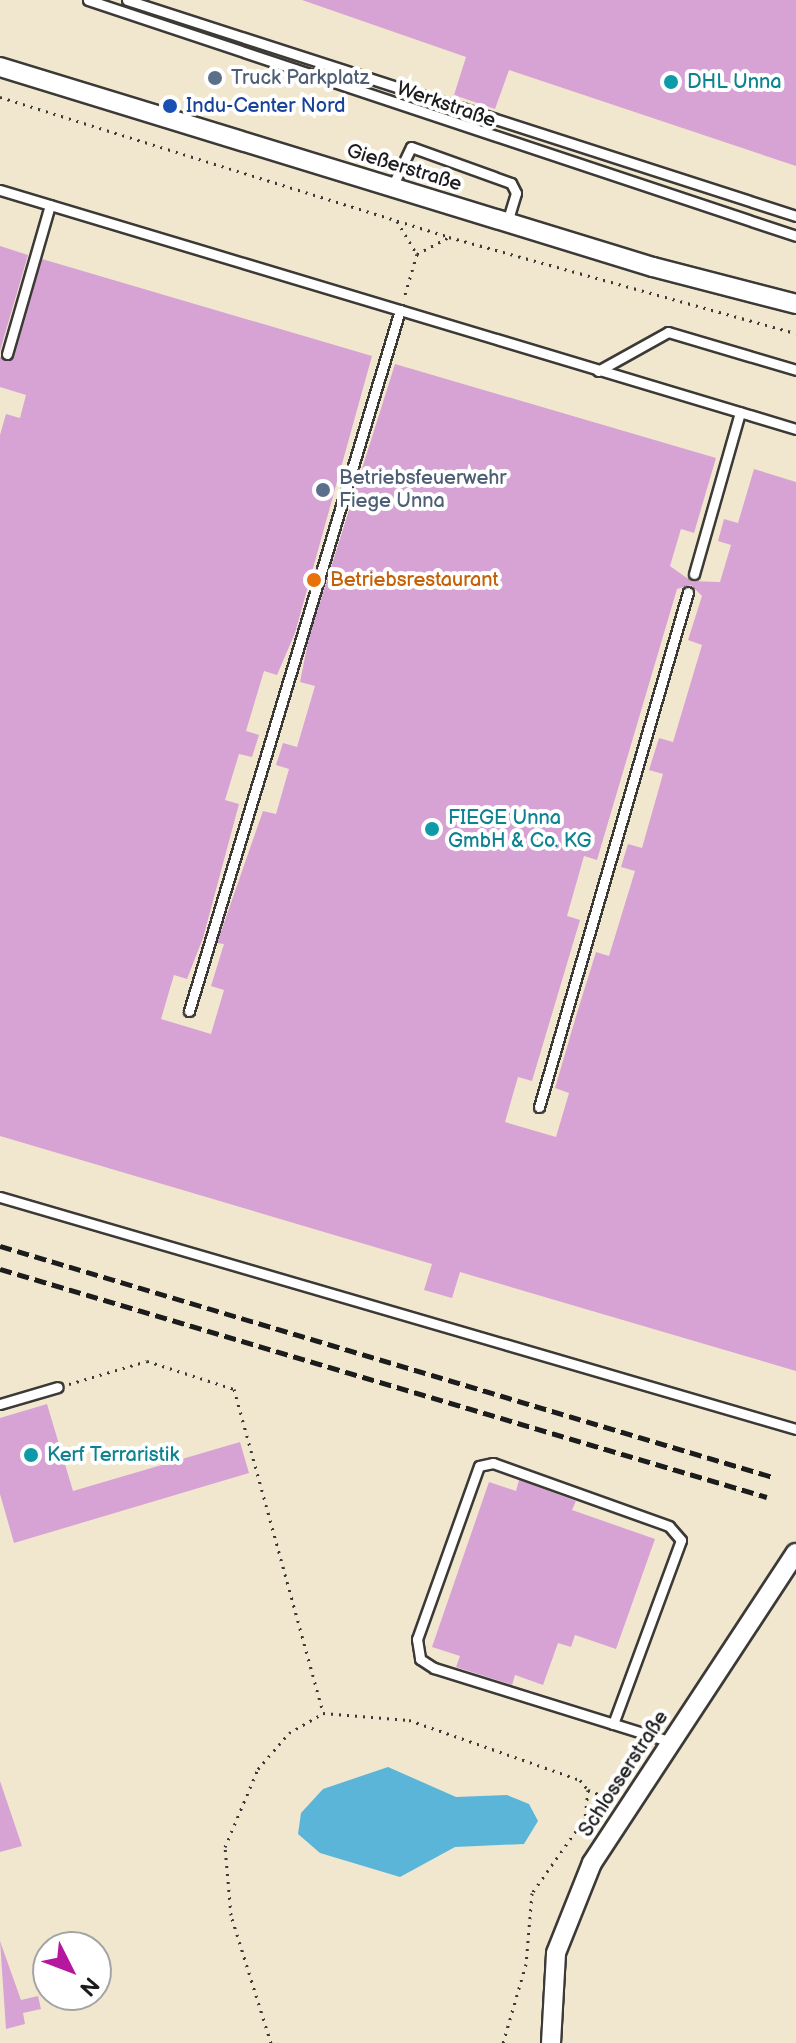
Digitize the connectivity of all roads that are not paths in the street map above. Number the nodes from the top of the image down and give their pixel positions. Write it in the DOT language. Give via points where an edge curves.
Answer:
graph roads {
  1 [pos="88,0"];
  2 [pos="127,0"];
  3 [pos="0,67"];
  4 [pos="392,187"];
  5 [pos="0,190"];
  6 [pos="50,205"];
  7 [pos="796,216"];
  8 [pos="507,223"];
  9 [pos="796,236"];
  10 [pos="796,304"];
  11 [pos="400,310"];
  12 [pos="7,354"];
  13 [pos="796,370"];
  14 [pos="598,371"];
  15 [pos="740,412"];
  16 [pos="796,429"];
  17 [pos="694,574"];
  18 [pos="688,592"];
  19 [pos="189,1011"];
  20 [pos="539,1107"];
  21 [pos="0,1197"];
  22 [pos="58,1387"];
  23 [pos="0,1404"];
  24 [pos="796,1429"];
  25 [pos="796,1553"];
  26 [pos="613,1724"];
  27 [pos="671,1742"];
  28 [pos="551,2043"];
  1 -- 9 [label="lane, Werkstraße"];
  2 -- 7 [label="lane"];
  3 -- 4 [label="street, Gießerstraße"];
  4 -- 8 [label="street, Gießerstraße"];
  4 -- 8 [label="lane" via="411,147 511,183 516,193"];
  5 -- 6 [label="lane"];
  6 -- 11 [label="lane"];
  6 -- 12 [label="lane"];
  8 -- 10 [label="street, Gießerstraße"];
  11 -- 14 [label="lane"];
  11 -- 19 [label="lane"];
  13 -- 14 [label="lane" via="668,332"];
  14 -- 15 [label="lane"];
  15 -- 16 [label="lane"];
  15 -- 17 [label="lane"];
  18 -- 20 [label="lane"];
  21 -- 24 [label="lane"];
  22 -- 23 [label="lane"];
  25 -- 27 [label="street, Schlosserstraße"];
  26 -- 26 [label="lane" via="420,1659 417,1639 479,1466 493,1463 669,1526 681,1540"];
  26 -- 27 [label="lane"];
  27 -- 28 [label="street, Schlosserstraße" via="628,1806 565,1923 551,1987"];
}
